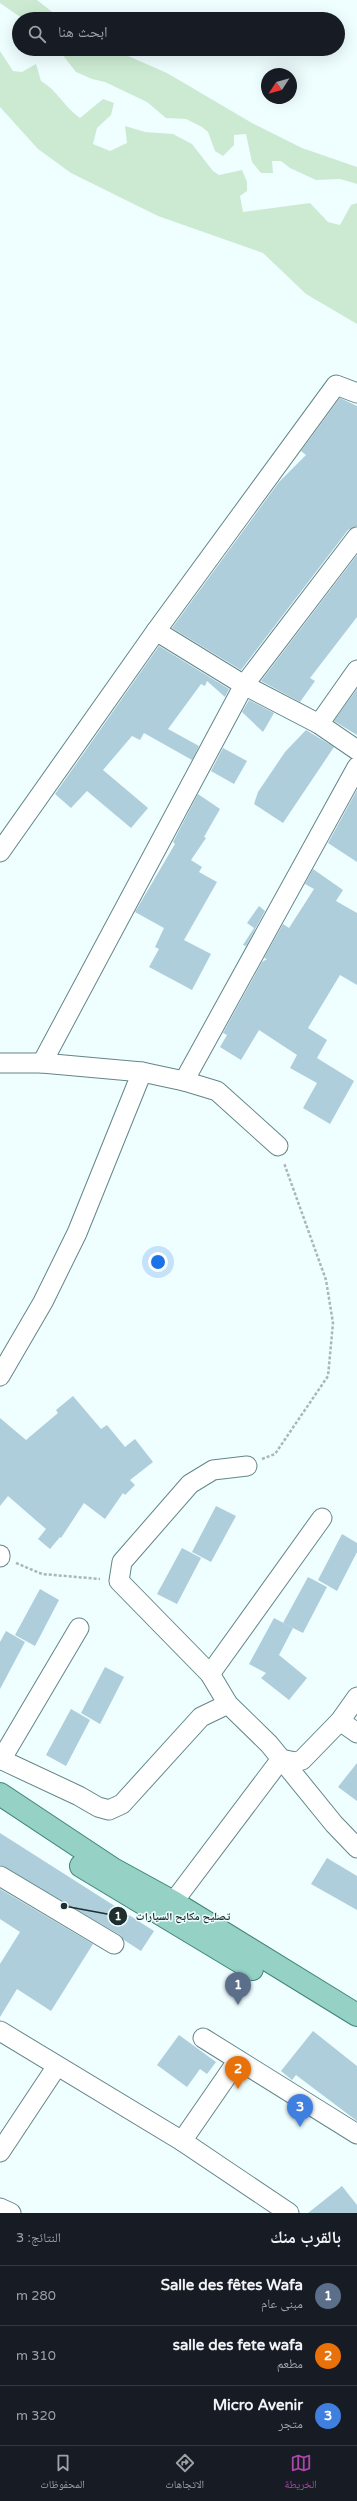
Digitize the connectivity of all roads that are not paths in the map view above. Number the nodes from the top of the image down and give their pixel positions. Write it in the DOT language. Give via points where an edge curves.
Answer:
graph roads {
  1 [pos="357,393"];
  2 [pos="357,537"];
  3 [pos="156,631"];
  4 [pos="357,670"];
  5 [pos="244,685"];
  6 [pos="319,724"];
  7 [pos="357,750"];
  8 [pos="357,767"];
  9 [pos="0,852"];
  10 [pos="0,1063"];
  11 [pos="42,1063"];
  12 [pos="142,1072"];
  13 [pos="184,1081"];
  14 [pos="278,1146"];
  15 [pos="0,1376"];
  16 [pos="247,1466"];
  17 [pos="322,1518"];
  18 [pos="79,1628"];
  19 [pos="210,1674"];
  20 [pos="357,1698"];
  21 [pos="228,1704"];
  22 [pos="340,1721"];
  23 [pos="357,1734"];
  24 [pos="315,1750"];
  25 [pos="0,1759"];
  26 [pos="281,1759"];
  27 [pos="0,1794"];
  28 [pos="0,1812"];
  29 [pos="325,1813"];
  30 [pos="357,1848"];
  31 [pos="0,1876"];
  32 [pos="169,1909"];
  33 [pos="114,1944"];
  34 [pos="357,2015"];
  35 [pos="0,2031"];
  36 [pos="357,2032"];
  37 [pos="203,2038"];
  38 [pos="238,2060"];
  39 [pos="56,2066"];
  40 [pos="357,2134"];
  41 [pos="182,2141"];
  42 [pos="0,2152"];
  43 [pos="0,2208"];
  44 [pos="11,2213"];
  45 [pos="289,2213"];
  1 -- 3 [label="street" via="336,385"];
  2 -- 5 [label="street"];
  3 -- 5 [label="street"];
  3 -- 9 [label="street"];
  4 -- 6 [label="street"];
  5 -- 6 [label="street"];
  5 -- 11 [label="street"];
  6 -- 7 [label="street"];
  8 -- 13 [label="street"];
  10 -- 11 [label="street"];
  11 -- 12 [label="street"];
  12 -- 13 [label="street"];
  12 -- 15 [label="street" via="77,1232 42,1302"];
  13 -- 14 [label="street" via="217,1091"];
  16 -- 19 [label="street" via="213,1470 190,1484 122,1562 119,1581"];
  17 -- 19 [label="street"];
  18 -- 25 [label="street"];
  19 -- 21 [label="street"];
  20 -- 22 [label="street"];
  21 -- 25 [label="street" via="201,1717 122,1804 109,1810"];
  21 -- 26 [label="street"];
  22 -- 23 [label="street"];
  22 -- 24 [label="street"];
  24 -- 26 [label="street" via="295,1762"];
  24 -- 29 [label="street" via="310,1768"];
  26 -- 29 [label="street"];
  26 -- 32 [label="street" via="182,1888"];
  27 -- 32 [label="main road"];
  28 -- 32 [label="main road" via="107,1883"];
  29 -- 30 [label="street"];
  31 -- 33 [label="street"];
  32 -- 34 [label="main road"];
  32 -- 36 [label="main road"];
  35 -- 39 [label="street"];
  37 -- 38 [label="street"];
  38 -- 40 [label="street"];
  38 -- 41 [label="street"];
  39 -- 41 [label="street"];
  39 -- 42 [label="street"];
  41 -- 45 [label="street"];
  43 -- 44 [label="street"];
}
